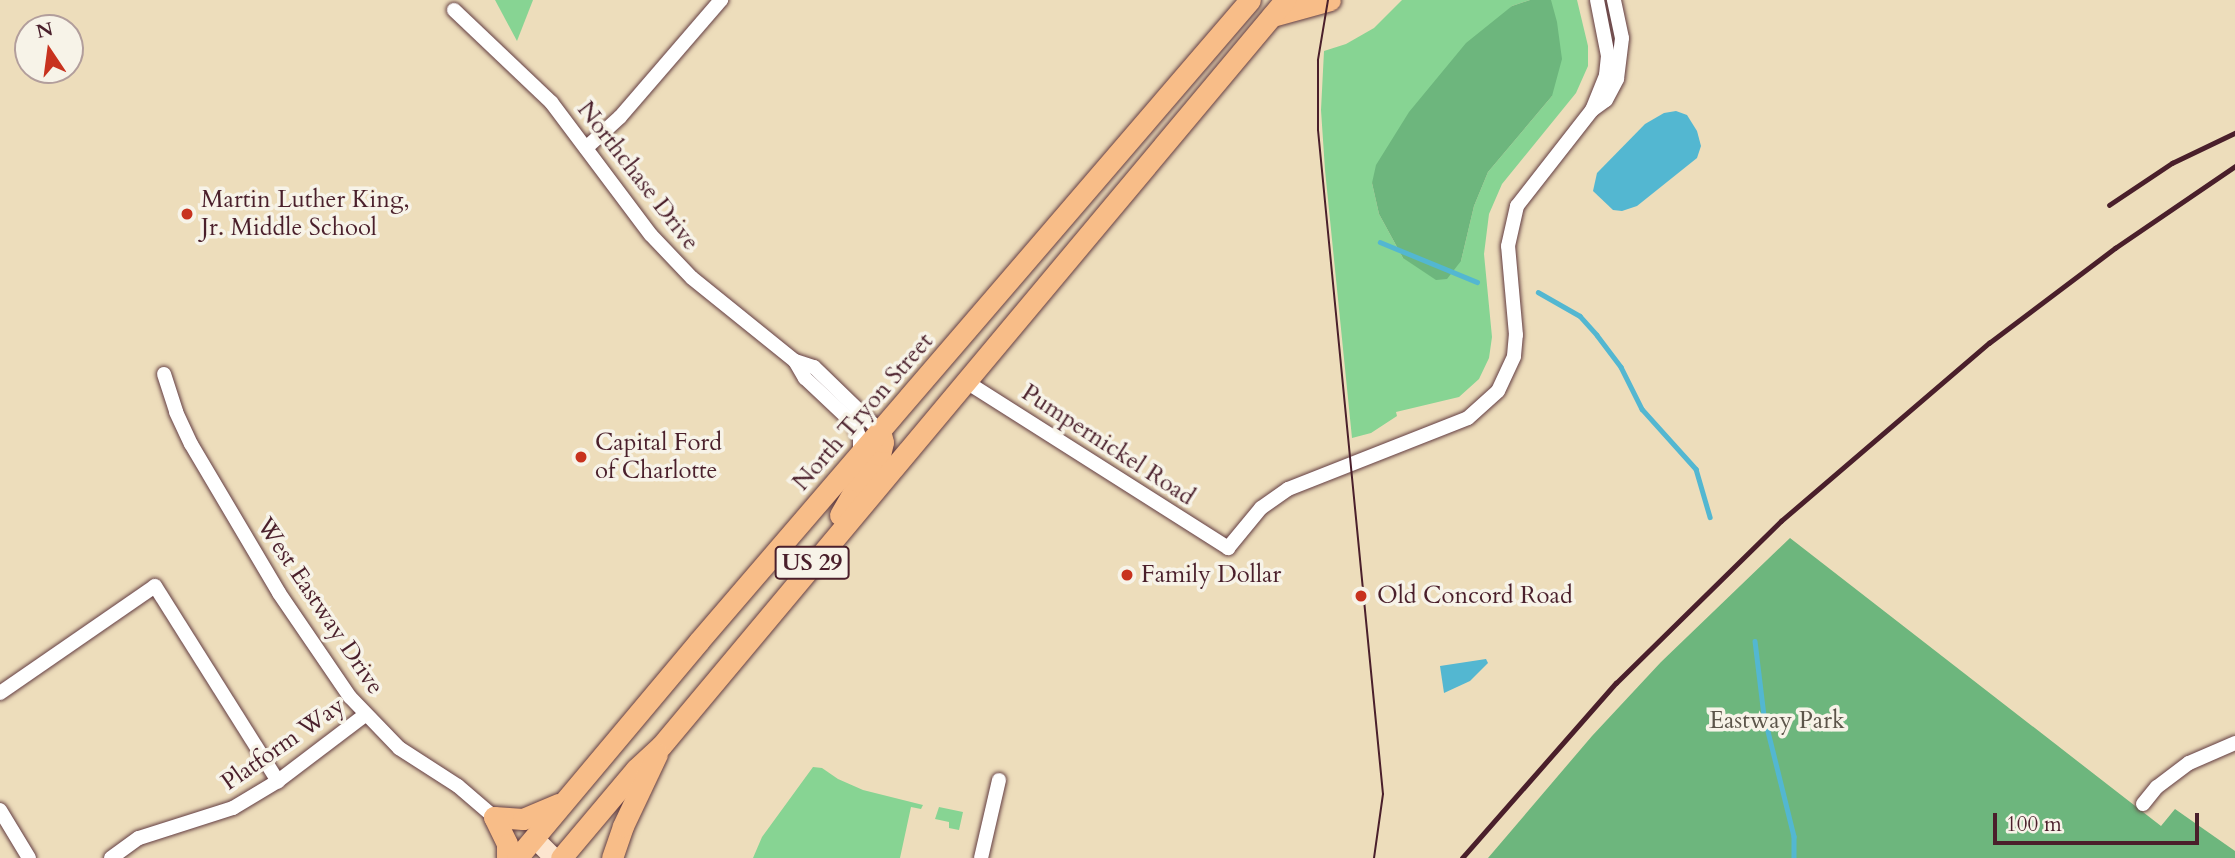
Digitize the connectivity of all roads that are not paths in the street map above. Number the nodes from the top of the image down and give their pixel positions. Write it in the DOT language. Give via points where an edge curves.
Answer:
graph roads {
  1 [pos="721,0"];
  2 [pos="1250,0"];
  3 [pos="1285,0"];
  4 [pos="1330,0"];
  5 [pos="1597,0"];
  6 [pos="1614,0"];
  7 [pos="454,10"];
  8 [pos="1267,18"];
  9 [pos="1592,110"];
  10 [pos="586,148"];
  11 [pos="795,361"];
  12 [pos="164,374"];
  13 [pos="965,381"];
  14 [pos="880,431"];
  15 [pos="860,454"];
  16 [pos="813,563"];
  17 [pos="0,693"];
  18 [pos="365,715"];
  19 [pos="2235,743"];
  20 [pos="661,746"];
  21 [pos="999,780"];
  22 [pos="278,781"];
  23 [pos="566,799"];
  24 [pos="2143,804"];
  25 [pos="0,810"];
  26 [pos="494,817"];
  27 [pos="534,838"];
  28 [pos="29,858"];
  29 [pos="111,858"];
  30 [pos="507,858"];
  31 [pos="517,858"];
  32 [pos="554,858"];
  33 [pos="561,858"];
  34 [pos="612,858"];
  35 [pos="981,858"];
  1 -- 10 [label="street" via="620,117"];
  2 -- 14 [label="main road, North Tryon Street / US 29"];
  3 -- 8 [label="main road, US 29"];
  4 -- 8 [label="main road"];
  5 -- 9 [label="street" via="1608,57"];
  6 -- 9 [label="street" via="1622,34 1620,65 1606,100"];
  7 -- 10 [label="street, Northchase Drive" via="551,103"];
  8 -- 13 [label="main road, US 29"];
  9 -- 13 [label="street, Pumpernickel Road" via="1524,194 1512,220 1508,256 1516,346 1493,398 1464,420 1278,495 1228,548"];
  10 -- 11 [label="street, Northchase Drive" via="670,256 736,317"];
  11 -- 14 [label="street, Northchase Drive" via="814,367"];
  11 -- 15 [label="street, Northchase Drive" via="805,378 854,424"];
  12 -- 18 [label="street, West Eastway Drive" via="191,444 265,569"];
  13 -- 16 [label="main road, US 29"];
  14 -- 15 [label="main road, North Tryon Street / US 29"];
  14 -- 16 [label="main road" via="880,455 859,482"];
  15 -- 23 [label="main road, North Tryon Street / US 29"];
  16 -- 20 [label="main road, US 29"];
  17 -- 22 [label="street" via="155,586"];
  18 -- 22 [label="street, Platform Way"];
  18 -- 26 [label="street, West Eastway Drive" via="399,748 458,786"];
  19 -- 24 [label="street" via="2189,763"];
  20 -- 33 [label="main road, US 29"];
  20 -- 34 [label="main road"];
  21 -- 35 [label="street"];
  22 -- 29 [label="street, Platform Way" via="233,808 139,838"];
  23 -- 26 [label="main road" via="523,818"];
  23 -- 27 [label="main road, North Tryon Street / US 29"];
  25 -- 28 [label="street"];
  26 -- 30 [label="main road" via="507,844"];
  27 -- 31 [label="main road, North Tryon Street / US 29"];
  27 -- 32 [label="main road"];
}
